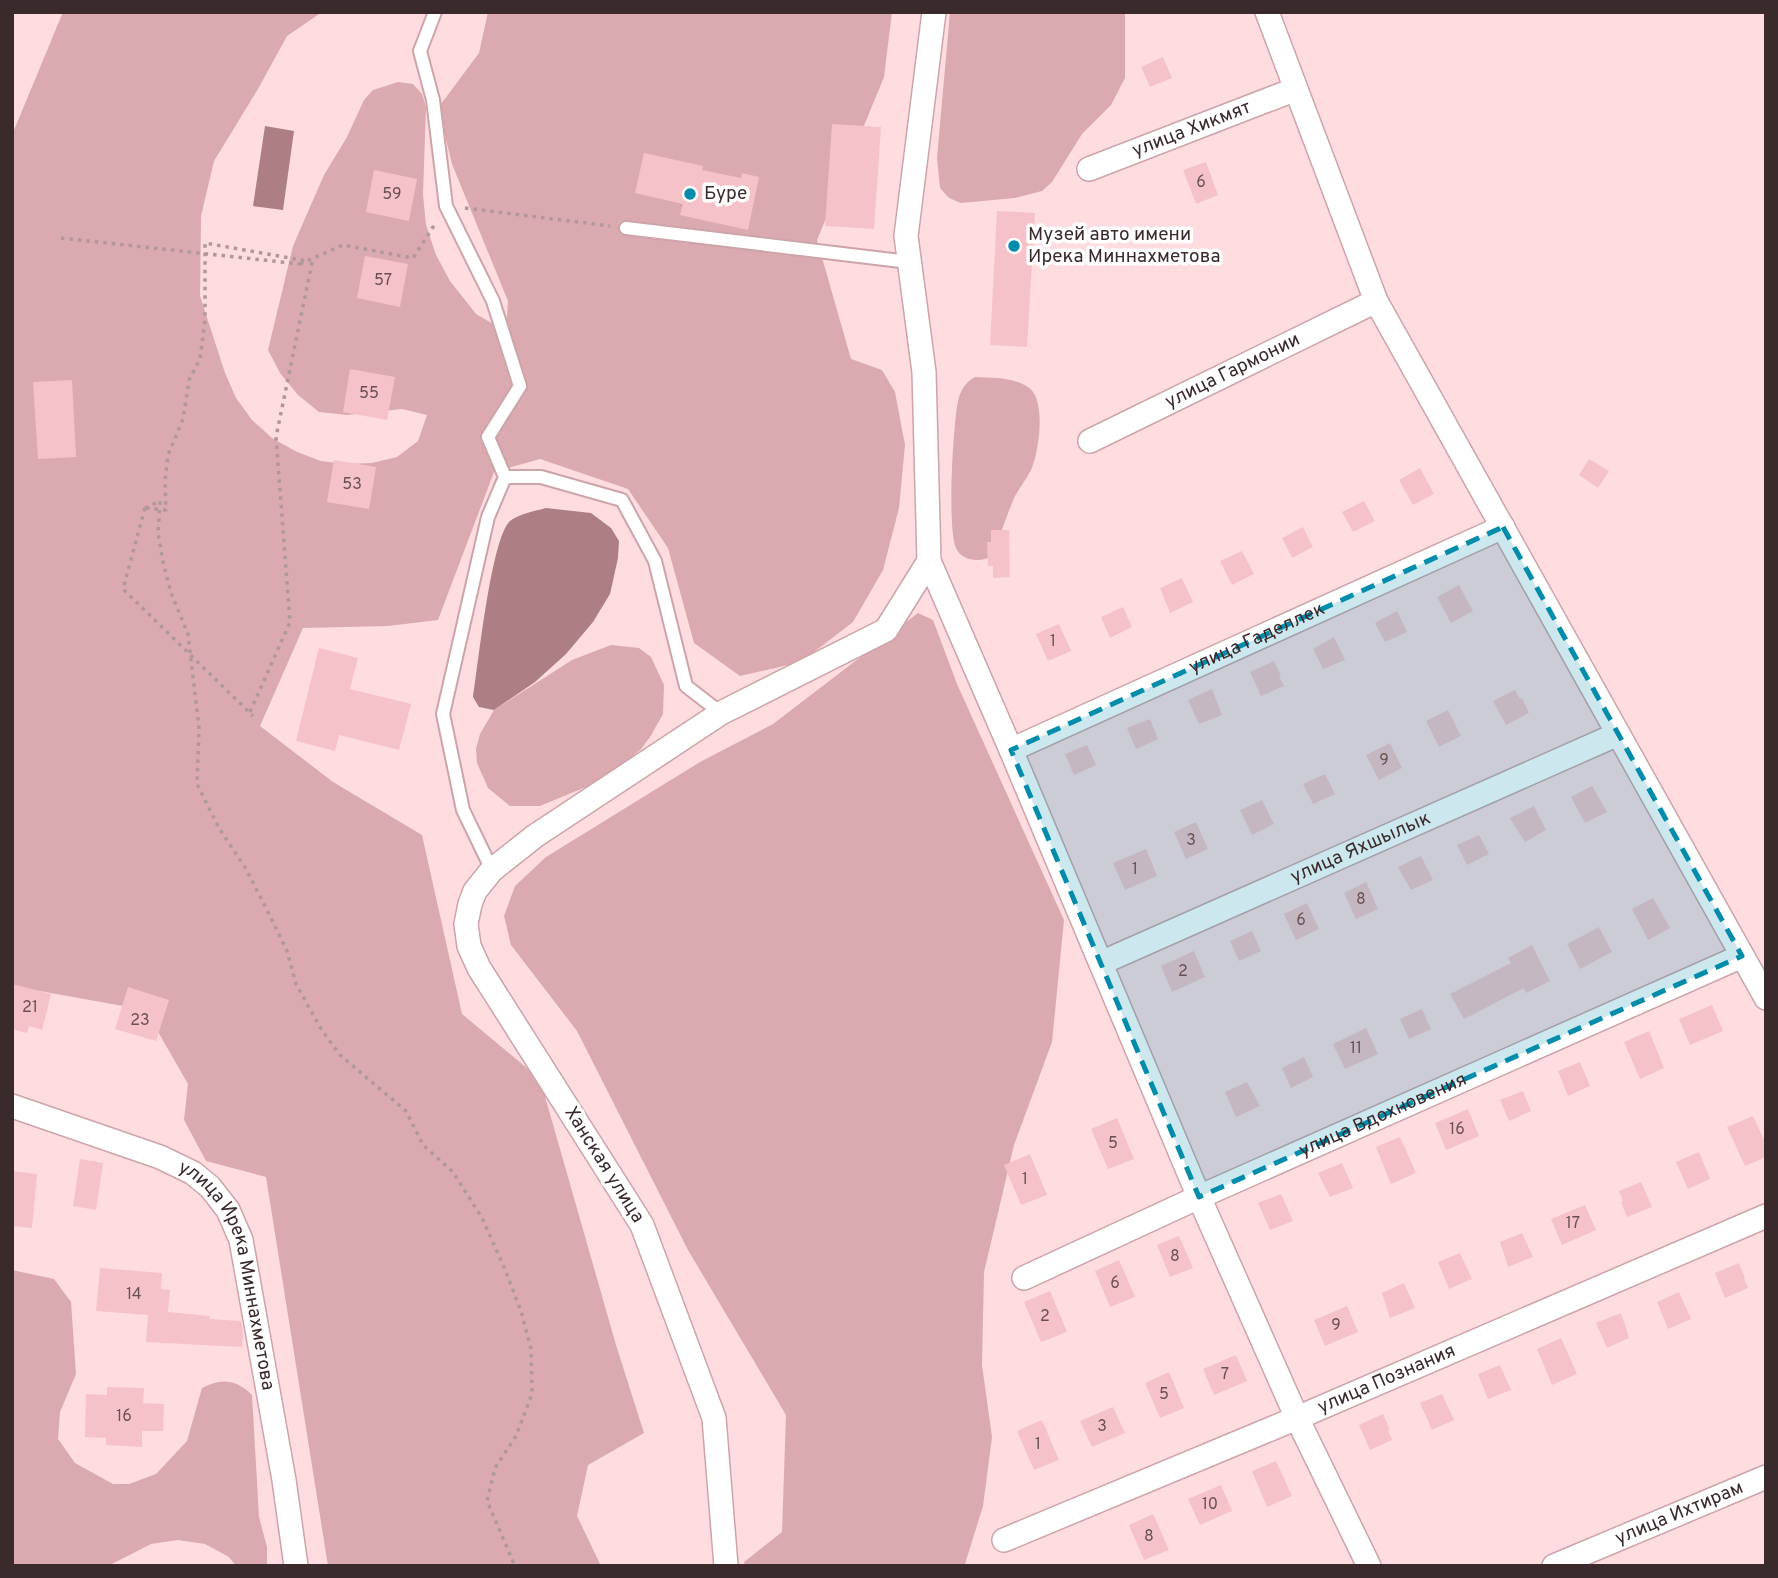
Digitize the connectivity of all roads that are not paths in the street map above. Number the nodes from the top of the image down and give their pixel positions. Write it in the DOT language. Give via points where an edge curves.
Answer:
graph roads {
  1 [pos="435,12"];
  2 [pos="934,12"];
  3 [pos="1266,12"];
  4 [pos="1296,89"];
  5 [pos="1089,169"];
  6 [pos="626,228"];
  7 [pos="909,262"];
  8 [pos="1376,301"];
  9 [pos="1090,441"];
  10 [pos="505,477"];
  11 [pos="1503,527"];
  12 [pos="929,561"];
  13 [pos="721,713"];
  14 [pos="1618,734"];
  15 [pos="1011,750"];
  16 [pos="492,870"];
  17 [pos="1742,956"];
  18 [pos="1101,962"];
  19 [pos="1766,998"];
  20 [pos="12,1106"];
  21 [pos="1199,1197"];
  22 [pos="1766,1216"];
  23 [pos="1024,1278"];
  24 [pos="1297,1418"];
  25 [pos="1766,1477"];
  26 [pos="1004,1540"];
  27 [pos="296,1566"];
  28 [pos="726,1566"];
  29 [pos="1369,1566"];
  30 [pos="1554,1566"];
  1 -- 10 [label="lane" via="420,51 433,100 446,206 492,301 520,386 488,436"];
  2 -- 7 [label="street" via="906,236"];
  3 -- 4 [label="street"];
  4 -- 5 [label="street, улица Хикмят"];
  4 -- 8 [label="street"];
  6 -- 7 [label="lane"];
  7 -- 12 [label="street" via="924,372"];
  8 -- 9 [label="street, улица Гармонии"];
  8 -- 11 [label="street"];
  10 -- 13 [label="lane" via="541,477 622,500 655,561 686,686"];
  10 -- 16 [label="lane" via="488,517 443,714 463,810"];
  11 -- 14 [label="street"];
  11 -- 15 [label="street, улица Гаделлек"];
  12 -- 13 [label="street, Ханская улица" via="886,630"];
  12 -- 15 [label="street"];
  13 -- 16 [label="street, Ханская улица" via="535,836"];
  14 -- 17 [label="street"];
  14 -- 18 [label="street, улица Яхшылык"];
  15 -- 18 [label="street"];
  16 -- 28 [label="street, Ханская улица" via="470,904 469,946 642,1225 714,1418"];
  17 -- 19 [label="street"];
  17 -- 21 [label="street, улица Вдохновения"];
  18 -- 21 [label="street"];
  20 -- 27 [label="street, улица Ирека Миннахметова" via="182,1167 210,1187 228,1210 241,1240"];
  21 -- 23 [label="street, улица Вдохновения"];
  21 -- 24 [label="street"];
  22 -- 24 [label="street, улица Познания"];
  24 -- 26 [label="street, улица Познания"];
  24 -- 29 [label="street"];
  25 -- 30 [label="street, улица Ихтирам"];
}
